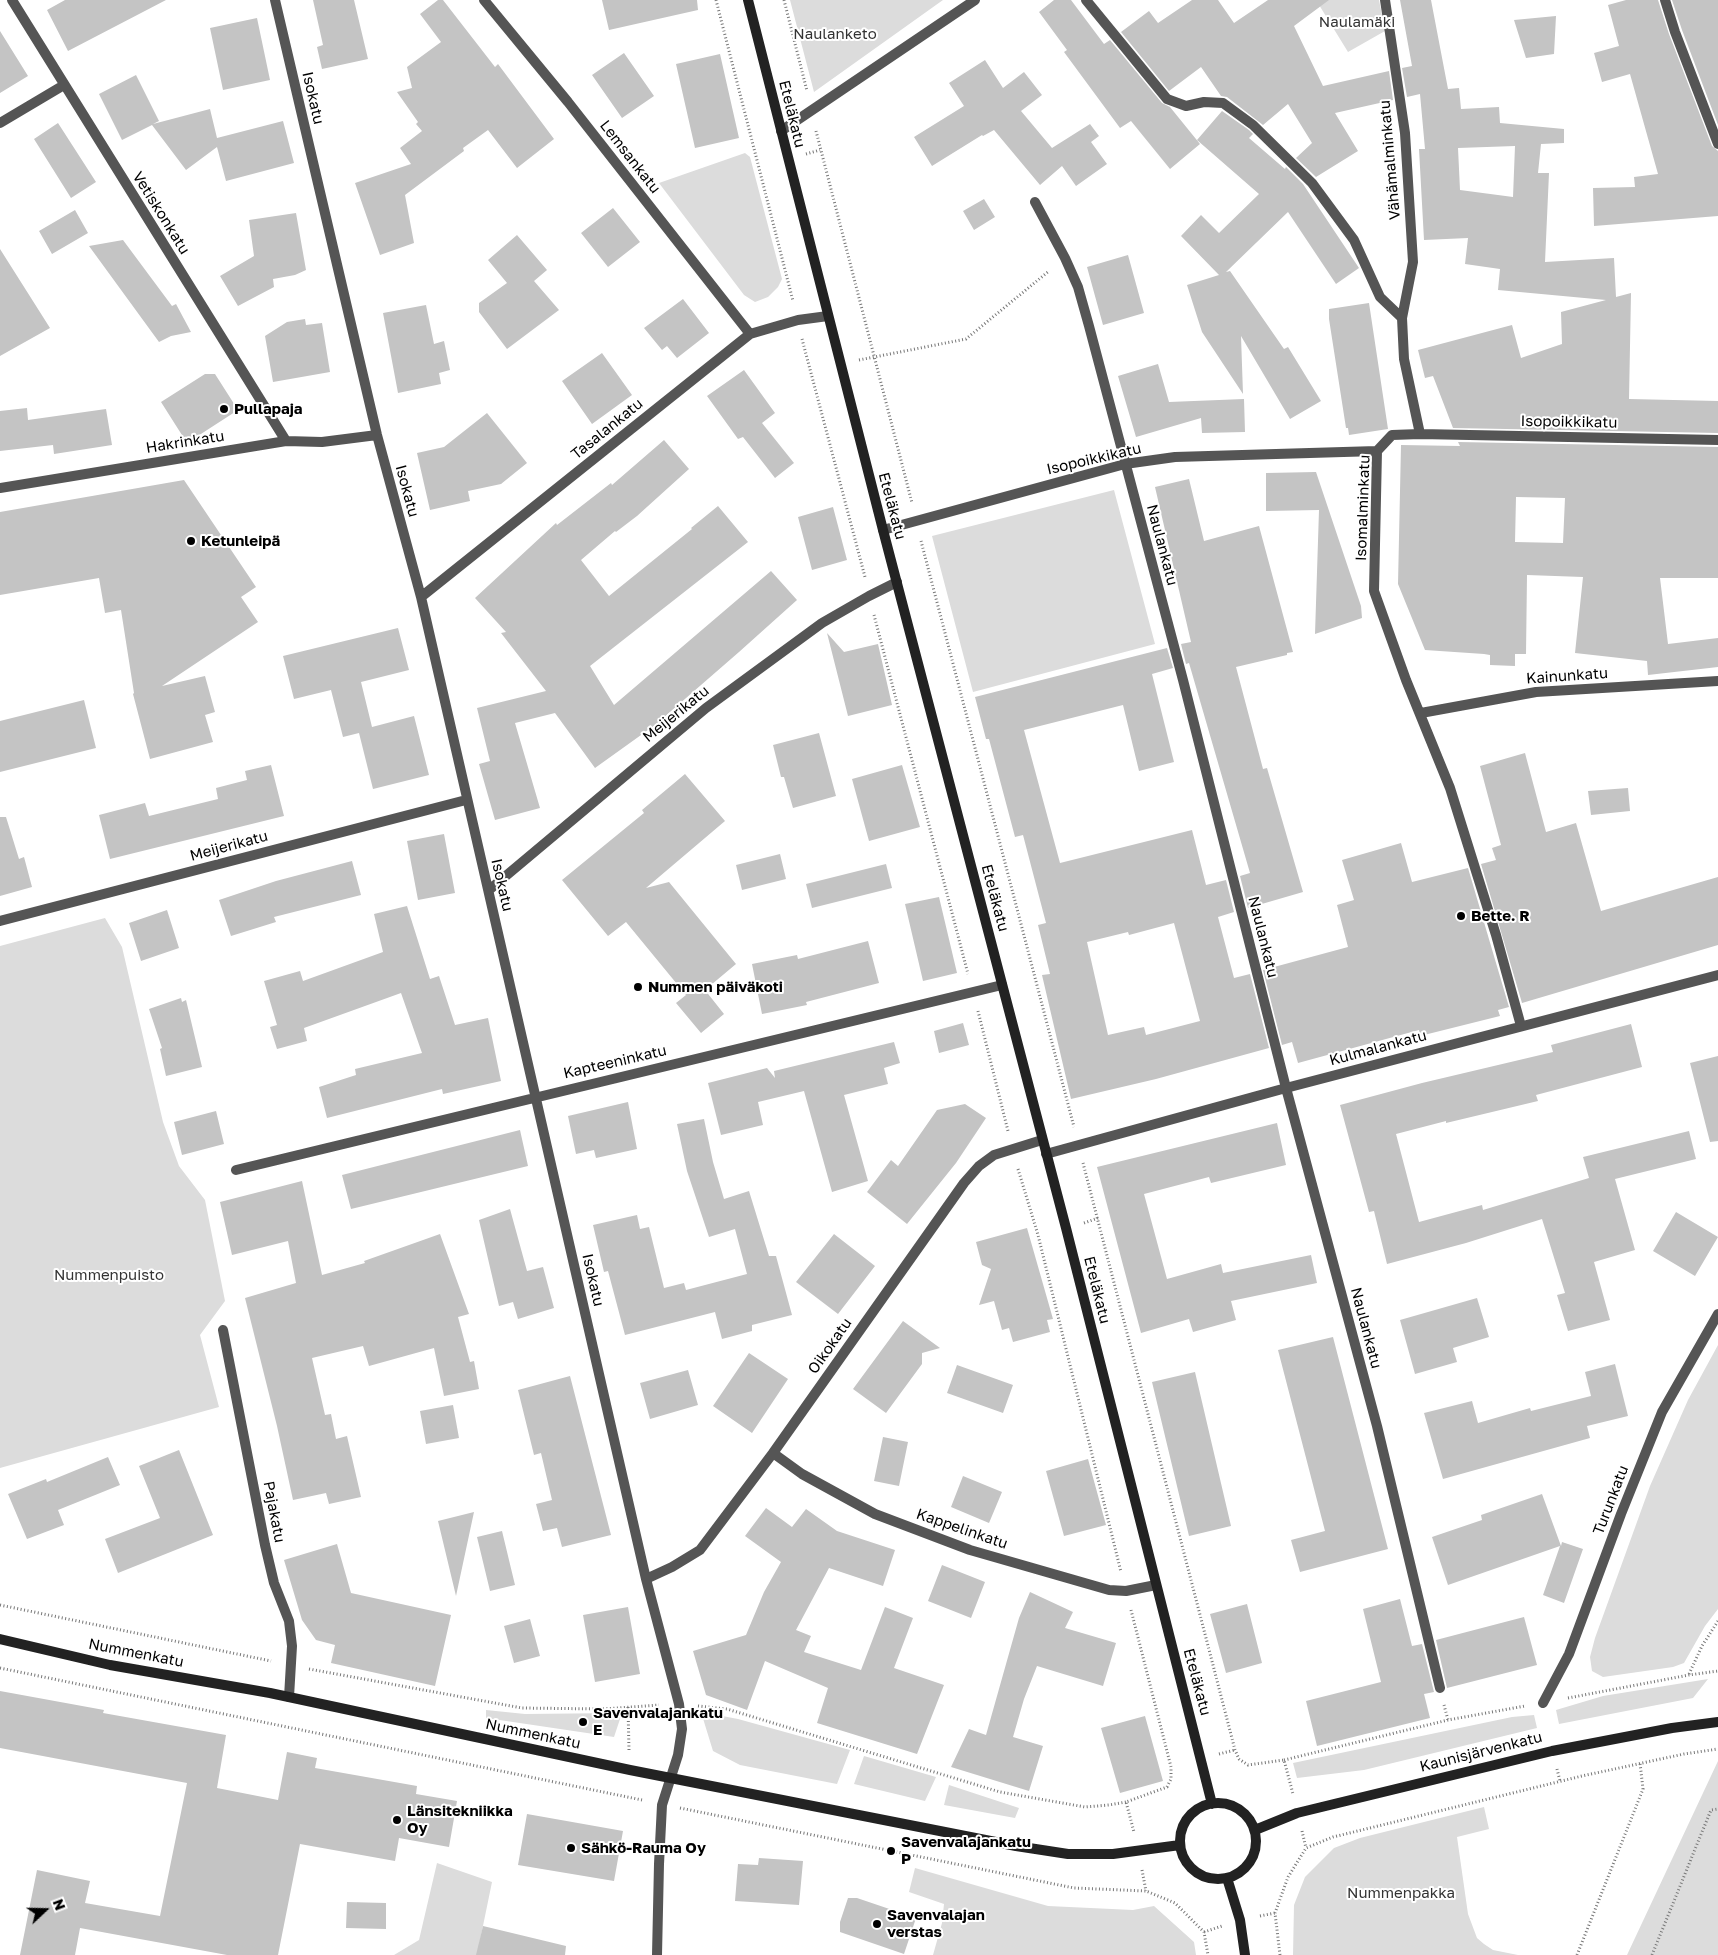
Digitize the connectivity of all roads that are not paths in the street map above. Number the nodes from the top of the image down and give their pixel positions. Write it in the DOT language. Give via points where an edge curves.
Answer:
graph roads {
  1 [pos="12,0"];
  2 [pos="275,0"];
  3 [pos="484,0"];
  4 [pos="748,0"];
  5 [pos="975,0"];
  6 [pos="1086,0"];
  7 [pos="1385,0"];
  8 [pos="1665,0"];
  9 [pos="64,85"];
  10 [pos="0,123"];
  11 [pos="781,131"];
  12 [pos="1718,144"];
  13 [pos="1034,202"];
  14 [pos="828,316"];
  15 [pos="1402,318"];
  16 [pos="750,334"];
  17 [pos="1420,434"];
  18 [pos="376,435"];
  19 [pos="286,440"];
  20 [pos="1718,440"];
  21 [pos="1377,452"];
  22 [pos="1125,464"];
  23 [pos="0,488"];
  24 [pos="883,530"];
  25 [pos="897,582"];
  26 [pos="420,597"];
  27 [pos="1718,681"];
  28 [pos="1420,713"];
  29 [pos="466,800"];
  30 [pos="488,890"];
  31 [pos="0,921"];
  32 [pos="1718,975"];
  33 [pos="1002,985"];
  34 [pos="1521,1026"];
  35 [pos="1286,1088"];
  36 [pos="535,1097"];
  37 [pos="1042,1140"];
  38 [pos="1046,1154"];
  39 [pos="236,1170"];
  40 [pos="1718,1314"];
  41 [pos="223,1330"];
  42 [pos="773,1453"];
  43 [pos="646,1579"];
  44 [pos="1156,1585"];
  45 [pos="0,1639"];
  46 [pos="1440,1688"];
  47 [pos="289,1697"];
  48 [pos="1543,1702"];
  49 [pos="1718,1722"];
  50 [pos="670,1778"];
  51 [pos="1212,1804"];
  52 [pos="1255,1830"];
  53 [pos="1180,1845"];
  54 [pos="1227,1878"];
  55 [pos="657,1955"];
  56 [pos="1245,1955"];
  1 -- 9 [label="street, Vetiskonkatu"];
  2 -- 18 [label="street, Isokatu"];
  3 -- 16 [label="street, Lemsankatu"];
  4 -- 11 [label="main road, Eteläkatu"];
  5 -- 11 [label="street"];
  6 -- 15 [label="street" via="1167,99 1186,106 1204,102 1223,103 1253,125 1312,183 1354,240 1380,297"];
  7 -- 15 [label="street, Vähämalminkatu" via="1405,133 1413,262"];
  8 -- 12 [label="street"];
  9 -- 10 [label="street"];
  9 -- 19 [label="street, Vetiskonkatu"];
  11 -- 14 [label="main road, Eteläkatu"];
  13 -- 22 [label="street, Naulankatu" via="1078,287"];
  14 -- 16 [label="street, Tasalankatu" via="798,320"];
  14 -- 24 [label="main road, Eteläkatu"];
  15 -- 17 [label="street" via="1404,360"];
  16 -- 26 [label="street, Tasalankatu"];
  17 -- 20 [label="street, Isopoikkikatu"];
  17 -- 21 [label="street, Isomalminkatu" via="1392,435"];
  18 -- 19 [label="street, Hakrinkatu" via="322,442"];
  18 -- 26 [label="street, Isokatu"];
  19 -- 23 [label="street, Hakrinkatu"];
  21 -- 22 [label="street, Isopoikkikatu" via="1175,457"];
  21 -- 28 [label="street, Isomalminkatu" via="1374,591"];
  22 -- 24 [label="street, Isopoikkikatu"];
  22 -- 35 [label="street, Naulankatu"];
  24 -- 25 [label="main road, Eteläkatu"];
  25 -- 30 [label="street, Meijerikatu" via="822,623 706,708"];
  25 -- 33 [label="main road, Eteläkatu"];
  26 -- 29 [label="street, Isokatu"];
  27 -- 28 [label="street, Kainunkatu" via="1536,692"];
  28 -- 34 [label="street, Isomalminkatu" via="1465,834"];
  29 -- 30 [label="street, Isokatu"];
  29 -- 31 [label="street, Meijerikatu"];
  30 -- 36 [label="street, Isokatu"];
  32 -- 34 [label="street, Kulmalankatu"];
  33 -- 36 [label="street, Kapteeninkatu"];
  33 -- 37 [label="main road, Eteläkatu"];
  34 -- 35 [label="street, Kulmalankatu"];
  35 -- 38 [label="street, Kulmalankatu"];
  35 -- 46 [label="street, Naulankatu" via="1376,1426"];
  36 -- 39 [label="street, Kapteeninkatu"];
  36 -- 43 [label="street, Isokatu"];
  37 -- 38 [label="main road, Eteläkatu"];
  37 -- 42 [label="street, Oikokatu" via="994,1154 964,1182"];
  38 -- 44 [label="main road, Eteläkatu"];
  40 -- 48 [label="street, Turunkatu" via="1662,1412 1620,1514 1569,1654"];
  41 -- 47 [label="street, Pajakatu" via="265,1545 274,1584 289,1622 292,1646"];
  42 -- 43 [label="street, Oikokatu" via="700,1550 672,1568"];
  42 -- 44 [label="street, Kappelinkatu" via="802,1474 875,1514 970,1550 1092,1586 1126,1591"];
  43 -- 50 [label="street, Isokatu" via="679,1704 682,1728"];
  44 -- 51 [label="main road, Eteläkatu"];
  45 -- 47 [label="main road, Nummenkatu" via="110,1665"];
  47 -- 50 [label="main road, Nummenkatu"];
  49 -- 52 [label="main road, Kaunisjärvenkatu" via="1566,1747 1298,1814"];
  50 -- 53 [label="main road, Nummenkatu" via="1068,1854 1113,1854"];
  50 -- 55 [label="street, Isokatu" via="662,1805"];
  51 -- 52 [label="main road" via="1238,1808 1248,1816"];
  51 -- 53 [label="main road" via="1193,1812 1185,1822"];
  52 -- 54 [label="main road" via="1253,1856 1246,1867"];
  53 -- 54 [label="main road" via="1184,1858 1193,1869 1214,1879"];
  54 -- 56 [label="main road" via="1240,1920"];
}
